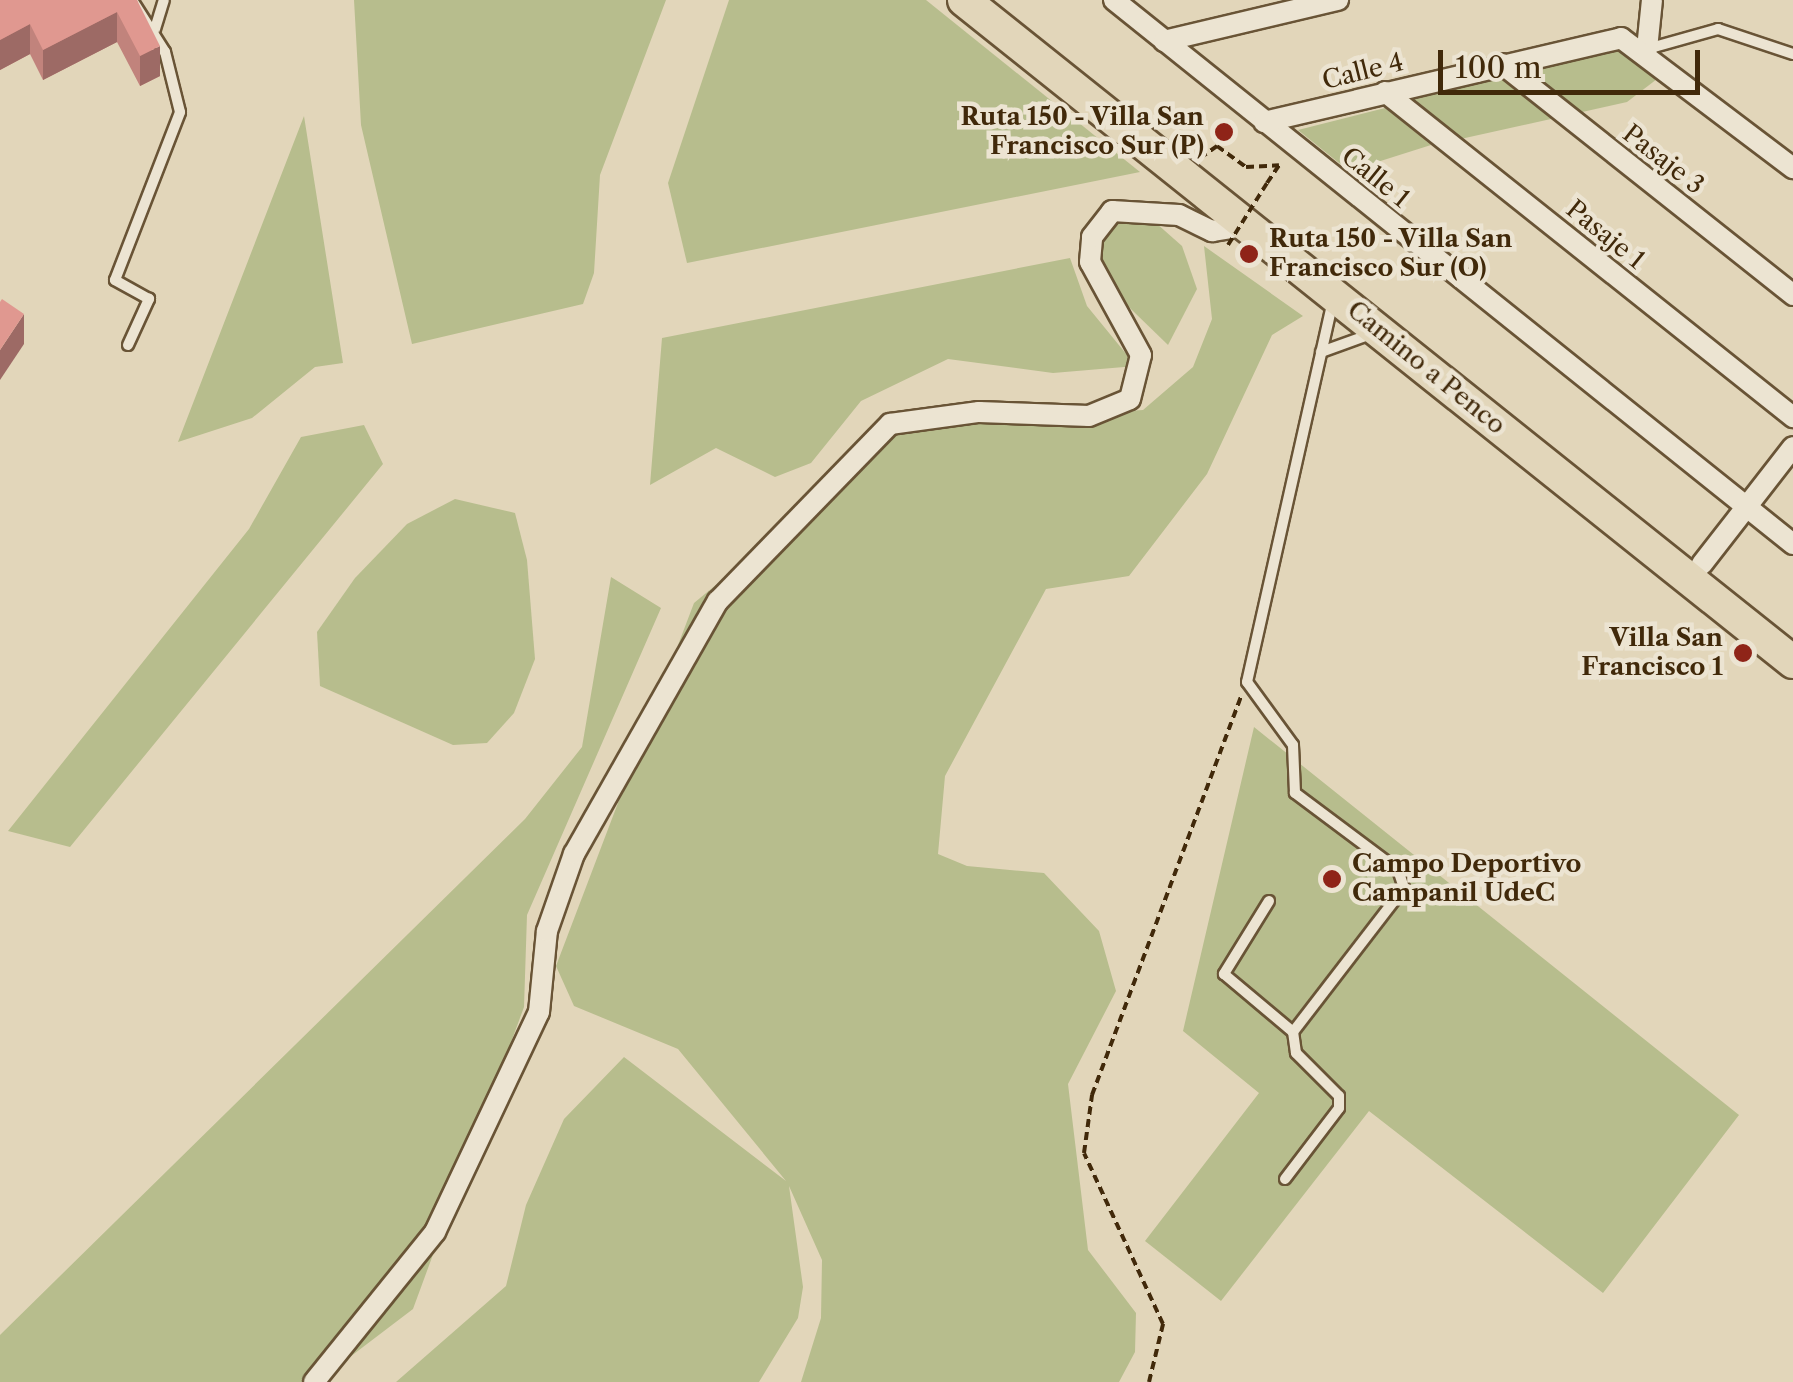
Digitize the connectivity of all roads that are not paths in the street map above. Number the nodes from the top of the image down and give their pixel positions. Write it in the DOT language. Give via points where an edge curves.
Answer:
graph roads {
  1 [pos="132,0"];
  2 [pos="164,0"];
  3 [pos="964,0"];
  4 [pos="1114,0"];
  5 [pos="1338,0"];
  6 [pos="1652,0"];
  7 [pos="999,4"];
  8 [pos="154,29"];
  9 [pos="1164,41"];
  10 [pos="1647,49"];
  11 [pos="1793,54"];
  12 [pos="1502,64"];
  13 [pos="1386,92"];
  14 [pos="1264,122"];
  15 [pos="1793,168"];
  16 [pos="1238,235"];
  17 [pos="1334,294"];
  18 [pos="1793,295"];
  19 [pos="1379,331"];
  20 [pos="128,345"];
  21 [pos="1320,352"];
  22 [pos="1793,417"];
  23 [pos="1793,447"];
  24 [pos="1746,506"];
  25 [pos="1793,544"];
  26 [pos="1702,564"];
  27 [pos="1793,638"];
  28 [pos="1793,662"];
  29 [pos="1268,901"];
  30 [pos="1293,1032"];
  31 [pos="1285,1180"];
  32 [pos="314,1382"];
  1 -- 8 [label="lane"];
  2 -- 8 [label="lane"];
  3 -- 16 [label="highway, Camino a Penco"];
  4 -- 9 [label="street, Calle 1"];
  5 -- 9 [label="street"];
  6 -- 10 [label="street"];
  7 -- 26 [label="highway, Camino a Penco"];
  8 -- 20 [label="lane" via="180,112 115,280 149,299"];
  9 -- 14 [label="street, Calle 1"];
  10 -- 11 [label="lane" via="1718,29"];
  10 -- 12 [label="street, Calle 4" via="1614,38"];
  10 -- 15 [label="street"];
  12 -- 13 [label="street, Calle 4"];
  12 -- 18 [label="street, Pasaje 3"];
  13 -- 14 [label="street, Calle 4"];
  13 -- 22 [label="street, Pasaje 1"];
  14 -- 24 [label="street, Calle 1"];
  16 -- 17 [label="highway, Camino a Penco"];
  16 -- 32 [label="street" via="1179,215 1112,212 1092,237 1090,262 1141,354 1130,398 1090,416 979,412 890,424 718,602 574,854 547,931 539,1012 435,1232"];
  17 -- 19 [label="highway, Camino a Penco"];
  17 -- 21 [label="lane"];
  19 -- 21 [label="lane"];
  19 -- 28 [label="highway, Camino a Penco"];
  21 -- 30 [label="lane" via="1247,683 1293,745 1295,793 1404,883"];
  23 -- 24 [label="street"];
  24 -- 25 [label="street, Calle 1"];
  24 -- 26 [label="street"];
  26 -- 27 [label="highway, Camino a Penco"];
  29 -- 30 [label="lane" via="1223,969"];
  30 -- 31 [label="lane" via="1296,1053 1339,1096 1339,1108"];
}
